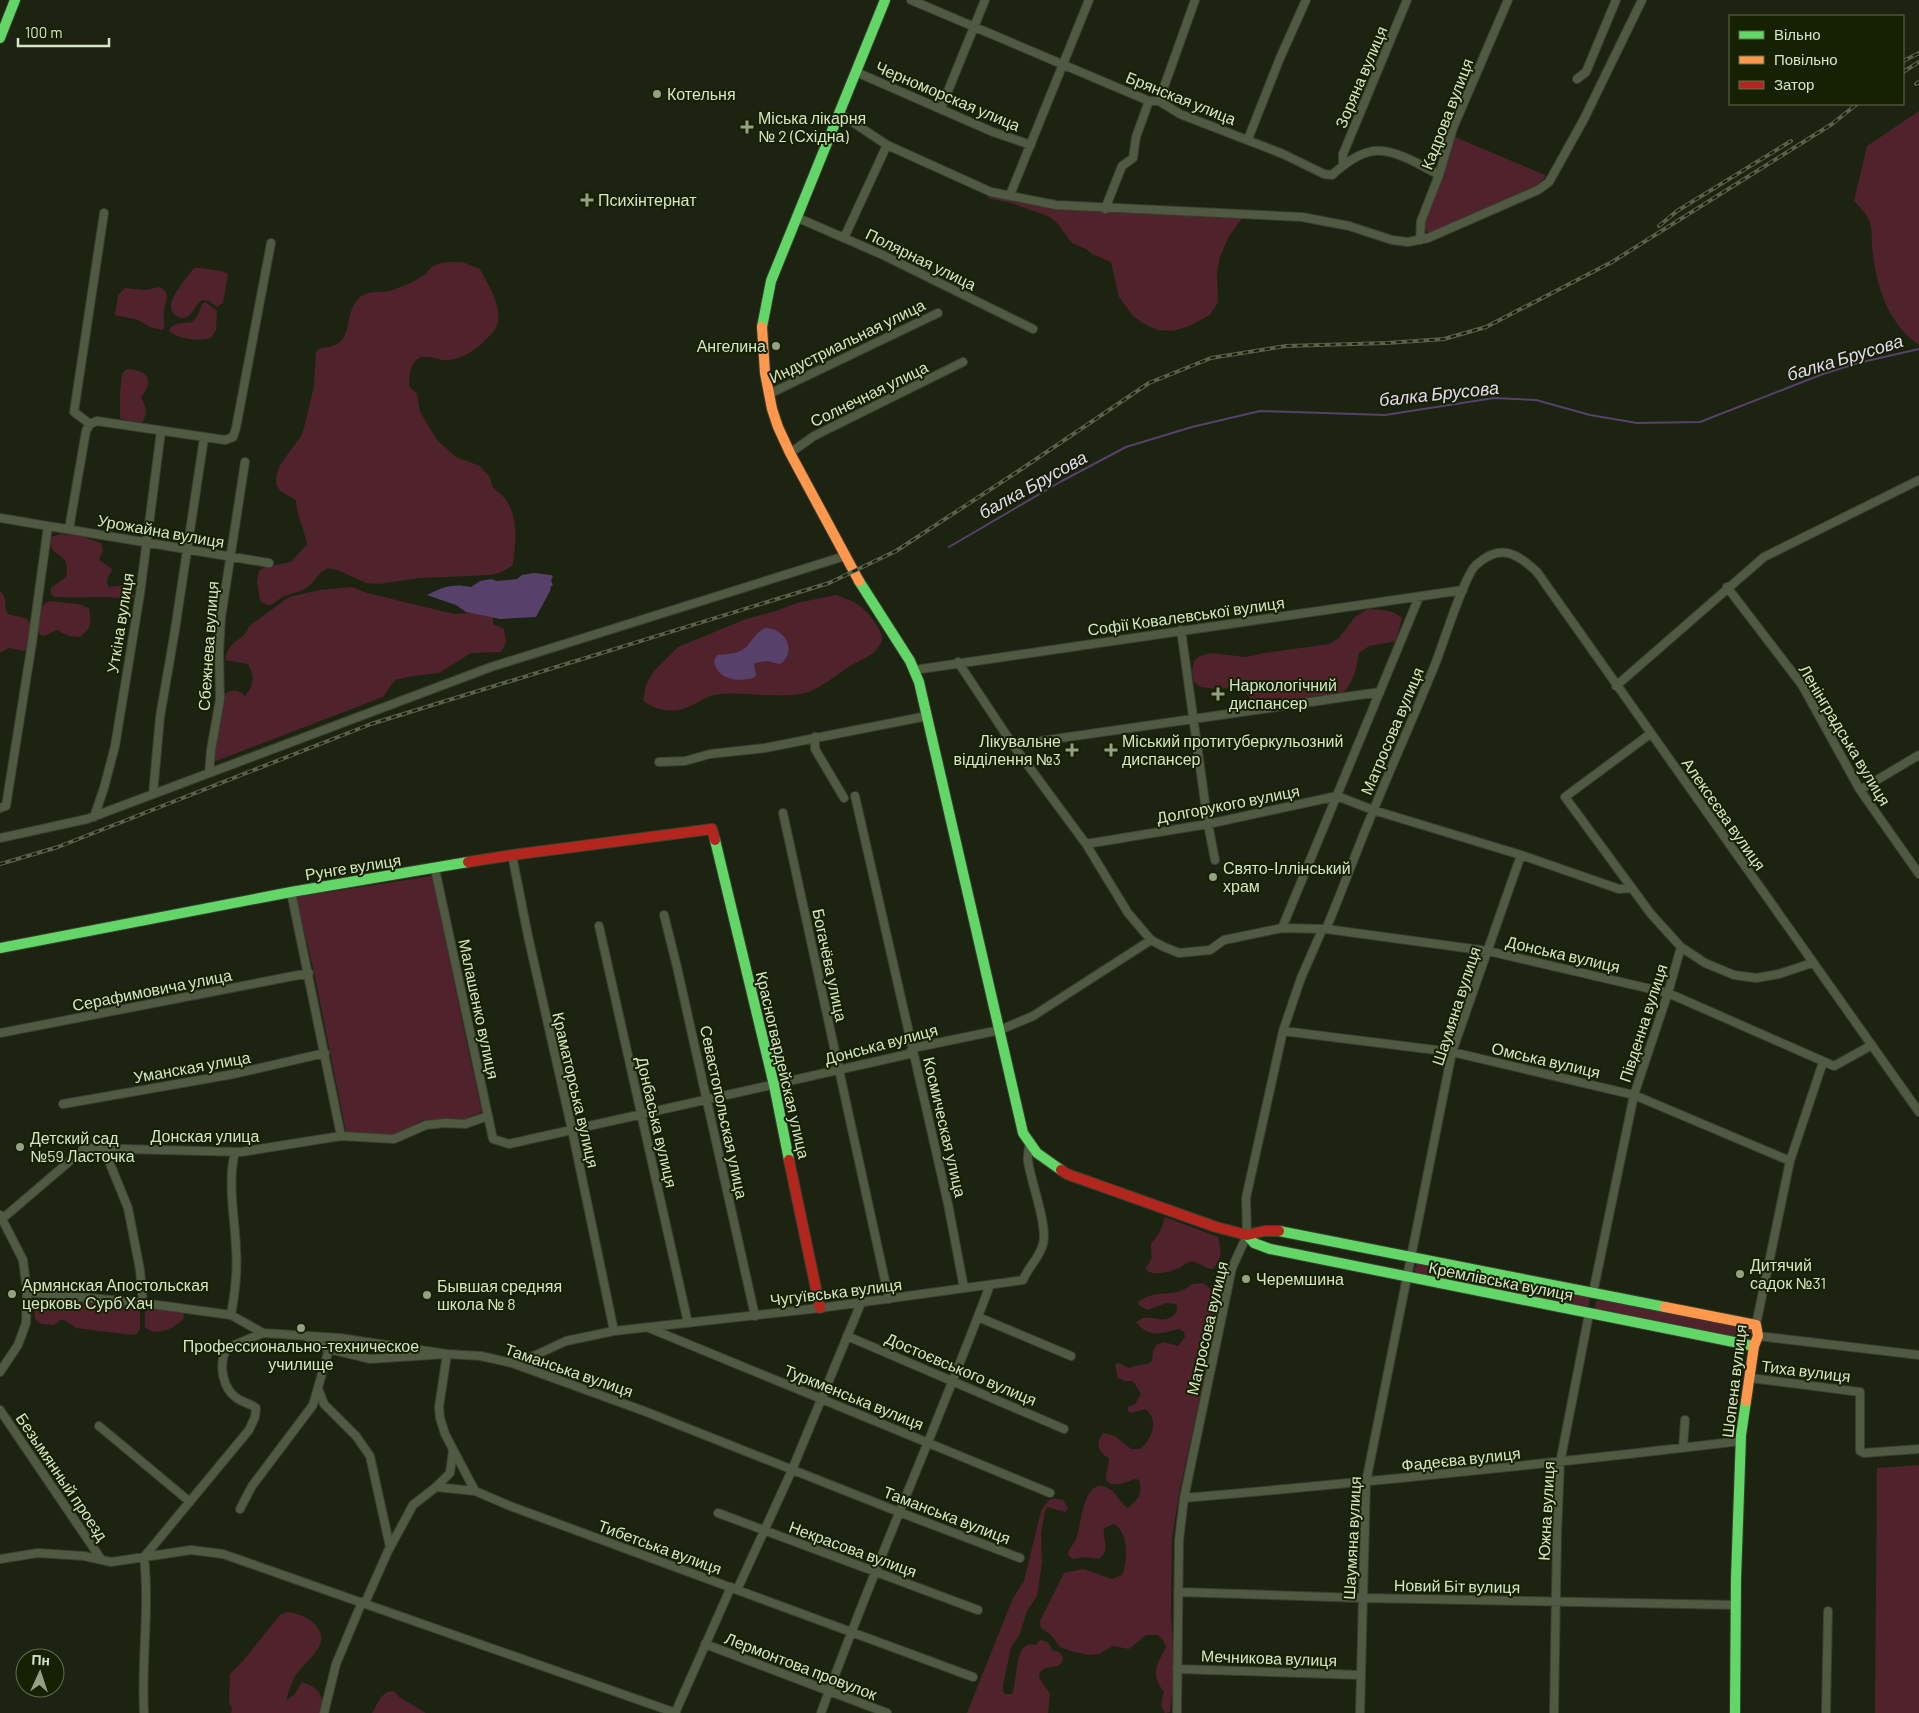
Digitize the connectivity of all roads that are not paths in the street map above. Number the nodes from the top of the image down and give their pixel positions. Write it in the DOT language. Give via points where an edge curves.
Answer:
graph roads {
  1 [pos="15,0"];
  2 [pos="885,0"];
  3 [pos="911,0"];
  4 [pos="985,0"];
  5 [pos="1089,0"];
  6 [pos="1195,0"];
  7 [pos="1306,0"];
  8 [pos="1407,0"];
  9 [pos="1508,0"];
  10 [pos="1616,0"];
  11 [pos="1642,0"];
  12 [pos="974,27"];
  13 [pos="0,38"];
  14 [pos="1063,64"];
  15 [pos="856,72"];
  16 [pos="1577,79"];
  17 [pos="1149,101"];
  18 [pos="1159,101"];
  19 [pos="941,108"];
  20 [pos="840,113"];
  21 [pos="1248,139"];
  22 [pos="887,145"];
  23 [pos="1031,145"];
  24 [pos="1343,165"];
  25 [pos="1439,175"];
  26 [pos="1010,195"];
  27 [pos="1105,209"];
  28 [pos="104,213"];
  29 [pos="796,217"];
  30 [pos="844,238"];
  31 [pos="1420,240"];
  32 [pos="271,243"];
  33 [pos="938,314"];
  34 [pos="1033,329"];
  35 [pos="963,362"];
  36 [pos="769,394"];
  37 [pos="90,424"];
  38 [pos="161,432"];
  39 [pos="204,438"];
  40 [pos="790,453"];
  41 [pos="245,462"];
  42 [pos="1919,480"];
  43 [pos="0,518"];
  44 [pos="48,526"];
  45 [pos="69,529"];
  46 [pos="147,543"];
  47 [pos="188,550"];
  48 [pos="1494,553"];
  49 [pos="845,556"];
  50 [pos="230,557"];
  51 [pos="269,563"];
  52 [pos="1727,587"];
  53 [pos="1462,590"];
  54 [pos="1419,596"];
  55 [pos="1181,630"];
  56 [pos="958,662"];
  57 [pos="914,670"];
  58 [pos="1616,686"];
  59 [pos="1380,692"];
  60 [pos="927,716"];
  61 [pos="1192,720"];
  62 [pos="1650,734"];
  63 [pos="815,737"];
  64 [pos="1013,744"];
  65 [pos="1919,755"];
  66 [pos="660,762"];
  67 [pos="209,773"];
  68 [pos="1860,790"];
  69 [pos="153,794"];
  70 [pos="855,796"];
  71 [pos="1337,796"];
  72 [pos="844,798"];
  73 [pos="0,808"];
  74 [pos="1373,810"];
  75 [pos="783,813"];
  76 [pos="94,817"];
  77 [pos="1208,824"];
  78 [pos="712,829"];
  79 [pos="0,838"];
  80 [pos="1086,844"];
  81 [pos="512,854"];
  82 [pos="1521,855"];
  83 [pos="1215,860"];
  84 [pos="435,869"];
  85 [pos="1919,874"];
  86 [pos="1632,888"];
  87 [pos="290,892"];
  88 [pos="664,915"];
  89 [pos="599,926"];
  90 [pos="1282,928"];
  91 [pos="1324,929"];
  92 [pos="1151,940"];
  93 [pos="0,948"];
  94 [pos="1681,948"];
  95 [pos="1488,951"];
  96 [pos="1812,963"];
  97 [pos="308,973"];
  98 [pos="1668,993"];
  99 [pos="1000,1030"];
  100 [pos="1283,1031"];
  101 [pos="0,1033"];
  102 [pos="1872,1045"];
  103 [pos="913,1048"];
  104 [pos="1452,1052"];
  105 [pos="324,1053"];
  106 [pos="1823,1062"];
  107 [pos="839,1070"];
  108 [pos="774,1084"];
  109 [pos="1634,1095"];
  110 [pos="707,1100"];
  111 [pos="63,1104"];
  112 [pos="1919,1112"];
  113 [pos="642,1114"];
  114 [pos="488,1116"];
  115 [pos="572,1130"];
  116 [pos="342,1136"];
  117 [pos="1030,1142"];
  118 [pos="509,1144"];
  119 [pos="104,1149"];
  120 [pos="236,1152"];
  121 [pos="1790,1161"];
  122 [pos="1,1217"];
  123 [pos="1247,1235"];
  124 [pos="1412,1257"];
  125 [pos="1408,1278"];
  126 [pos="990,1285"];
  127 [pos="964,1288"];
  128 [pos="27,1292"];
  129 [pos="1593,1293"];
  130 [pos="889,1299"];
  131 [pos="143,1303"];
  132 [pos="861,1303"];
  133 [pos="820,1308"];
  134 [pos="1589,1314"];
  135 [pos="231,1315"];
  136 [pos="755,1316"];
  137 [pos="978,1317"];
  138 [pos="688,1323"];
  139 [pos="1756,1325"];
  140 [pos="648,1328"];
  141 [pos="614,1331"];
  142 [pos="263,1333"];
  143 [pos="305,1336"];
  144 [pos="847,1336"];
  145 [pos="1758,1336"];
  146 [pos="1754,1346"];
  147 [pos="329,1349"];
  148 [pos="447,1354"];
  149 [pos="1919,1355"];
  150 [pos="1071,1356"];
  151 [pos="512,1363"];
  152 [pos="0,1372"];
  153 [pos="1750,1378"];
  154 [pos="952,1380"];
  155 [pos="318,1388"];
  156 [pos="821,1399"];
  157 [pos="0,1410"];
  158 [pos="1686,1420"];
  159 [pos="99,1426"];
  160 [pos="1064,1429"];
  161 [pos="1741,1442"];
  162 [pos="928,1443"];
  163 [pos="1683,1448"];
  164 [pos="453,1449"];
  165 [pos="1919,1449"];
  166 [pos="1560,1463"];
  167 [pos="792,1470"];
  168 [pos="1366,1482"];
  169 [pos="436,1487"];
  170 [pos="475,1491"];
  171 [pos="1050,1492"];
  172 [pos="1184,1498"];
  173 [pos="190,1502"];
  174 [pos="240,1509"];
  175 [pos="899,1512"];
  176 [pos="718,1513"];
  177 [pos="765,1531"];
  178 [pos="390,1547"];
  179 [pos="144,1557"];
  180 [pos="1020,1558"];
  181 [pos="0,1559"];
  182 [pos="101,1559"];
  183 [pos="875,1572"];
  184 [pos="734,1588"];
  185 [pos="1178,1592"];
  186 [pos="1362,1598"];
  187 [pos="1556,1601"];
  188 [pos="364,1603"];
  189 [pos="1736,1604"];
  190 [pos="978,1610"];
  191 [pos="1828,1611"];
  192 [pos="850,1632"];
  193 [pos="705,1644"];
  194 [pos="1177,1669"];
  195 [pos="1360,1675"];
  196 [pos="972,1677"];
  197 [pos="829,1691"];
  198 [pos="144,1713"];
  199 [pos="324,1713"];
  200 [pos="675,1713"];
  201 [pos="820,1713"];
  202 [pos="888,1713"];
  203 [pos="1177,1713"];
  204 [pos="1360,1713"];
  205 [pos="1554,1713"];
  206 [pos="1735,1713"];
  207 [pos="1826,1713"];
  1 -- 13 [label="street"];
  2 -- 15 [label="street"];
  3 -- 12 [label="street, Брянская улица"];
  4 -- 12 [label="street"];
  5 -- 14 [label="street"];
  6 -- 18 [label="street"];
  7 -- 21 [label="street"];
  8 -- 24 [label="street, Зоряна вулиця" via="1343,154"];
  9 -- 25 [label="street, Кадрова вулиця" via="1453,128"];
  10 -- 16 [label="street" via="1586,72"];
  11 -- 31 [label="street" via="1584,119 1549,182 1538,190"];
  12 -- 14 [label="street, Брянская улица"];
  12 -- 19 [label="street"];
  14 -- 17 [label="street, Брянская улица"];
  14 -- 23 [label="street"];
  15 -- 19 [label="street, Черноморская улица"];
  15 -- 20 [label="street"];
  17 -- 18 [label="street, Брянская улица"];
  17 -- 27 [label="street" via="1136,137 1133,158 1122,166"];
  18 -- 21 [label="street, Брянская улица" via="1180,114"];
  19 -- 23 [label="street, Черноморская улица"];
  20 -- 22 [label="street"];
  20 -- 29 [label="street"];
  21 -- 24 [label="street, Брянская улица" via="1324,174 1332,174"];
  22 -- 26 [label="street" via="991,192"];
  22 -- 30 [label="street"];
  23 -- 26 [label="street"];
  24 -- 25 [label="street, Брянская улица" via="1369,151 1390,152"];
  25 -- 31 [label="street, Кадрова вулиця" via="1421,221"];
  26 -- 27 [label="street" via="1056,205"];
  27 -- 31 [label="street" via="1302,217 1350,226 1392,240"];
  28 -- 37 [label="street" via="74,412"];
  29 -- 30 [label="street, Полярная улица"];
  29 -- 36 [label="street" via="771,281 762,323"];
  30 -- 34 [label="street, Полярная улица"];
  32 -- 39 [label="street" via="233,437 225,440"];
  33 -- 36 [label="street, Индустриальная улица"];
  35 -- 40 [label="street, Солнечная улица" via="814,436"];
  36 -- 40 [label="street" via="778,427"];
  37 -- 38 [label="street" via="97,422"];
  37 -- 45 [label="street" via="86,431"];
  38 -- 39 [label="street"];
  38 -- 46 [label="street, Уткiна вулиця"];
  39 -- 47 [label="street"];
  40 -- 49 [label="street"];
  41 -- 50 [label="street, Сбежнева вулиця"];
  42 -- 52 [label="street" via="1764,557"];
  43 -- 44 [label="street, Урожайна вулиця"];
  44 -- 45 [label="street, Урожайна вулиця"];
  44 -- 73 [label="street" via="6,806"];
  45 -- 46 [label="street, Урожайна вулиця"];
  46 -- 47 [label="street, Урожайна вулиця"];
  46 -- 76 [label="street, Уткiна вулиця" via="115,746"];
  47 -- 50 [label="street, Урожайна вулиця"];
  47 -- 69 [label="street" via="160,717"];
  48 -- 53 [label="street, Матросова вулиця" via="1474,566"];
  48 -- 58 [label="street, Алексєєва вулиця" via="1511,552 1537,572"];
  49 -- 57 [label="street"];
  49 -- 67 [label="street" via="491,667"];
  50 -- 51 [label="street, Урожайна вулиця"];
  50 -- 67 [label="street, Сбежнева вулиця" via="220,626 220,699"];
  52 -- 58 [label="street"];
  52 -- 68 [label="street, Ленінградська вулиця" via="1802,685"];
  53 -- 54 [label="street, Софії Ковалевської вулиця"];
  53 -- 74 [label="street, Матросова вулиця" via="1428,683"];
  54 -- 55 [label="street, Софії Ковалевської вулиця"];
  54 -- 59 [label="street, Матросова вулиця"];
  55 -- 56 [label="street, Софії Ковалевської вулиця"];
  55 -- 61 [label="street"];
  56 -- 57 [label="street, Софії Ковалевської вулиця"];
  56 -- 64 [label="street"];
  57 -- 60 [label="street"];
  58 -- 62 [label="street, Алексєєва вулиця"];
  59 -- 61 [label="street"];
  59 -- 71 [label="street, Матросова вулиця"];
  60 -- 63 [label="street"];
  60 -- 99 [label="street"];
  61 -- 64 [label="street"];
  61 -- 77 [label="street"];
  62 -- 86 [label="street, Південна вулиця" via="1564,797"];
  62 -- 96 [label="street, Алексєєва вулиця"];
  63 -- 66 [label="street" via="764,748 710,754 685,762"];
  63 -- 72 [label="street" via="814,749"];
  64 -- 80 [label="street"];
  65 -- 68 [label="street"];
  67 -- 69 [label="street"];
  68 -- 85 [label="street, Ленінградська вулиця"];
  69 -- 76 [label="street"];
  70 -- 103 [label="street, Космическая улица"];
  71 -- 74 [label="street"];
  71 -- 77 [label="street, Долгорукого вулиця"];
  71 -- 90 [label="street, Матросова вулиця"];
  74 -- 82 [label="street"];
  74 -- 91 [label="street, Матросова вулиця"];
  75 -- 107 [label="street, Богачёва улица"];
  76 -- 79 [label="street"];
  77 -- 80 [label="street, Долгорукого вулиця"];
  77 -- 83 [label="street"];
  78 -- 81 [label="street, Рунге вулиця"];
  78 -- 108 [label="street, Красногвардейская улица"];
  80 -- 92 [label="street" via="1128,913"];
  81 -- 84 [label="street, Рунге вулиця"];
  81 -- 115 [label="street, Краматорська вулиця"];
  82 -- 86 [label="street" via="1619,889"];
  82 -- 95 [label="street, Шаумяна вулиця"];
  84 -- 87 [label="street, Рунге вулиця"];
  84 -- 114 [label="street, Малашенко вулиця"];
  86 -- 94 [label="street, Південна вулиця"];
  87 -- 93 [label="street, Рунге вулиця"];
  87 -- 97 [label="street"];
  88 -- 110 [label="street, Севастопольская улица"];
  89 -- 113 [label="street, Донбаська вулиця"];
  90 -- 91 [label="street, Донська вулиця"];
  90 -- 92 [label="street, Донська вулиця" via="1224,940 1210,950 1179,953"];
  91 -- 95 [label="street, Донська вулиця"];
  91 -- 100 [label="street, Матросова вулиця" via="1301,978"];
  92 -- 99 [label="street, Донська вулиця" via="1033,1016"];
  94 -- 96 [label="street" via="1734,975 1756,978"];
  94 -- 98 [label="street, Південна вулиця"];
  95 -- 98 [label="street, Донська вулиця"];
  95 -- 104 [label="street, Шаумяна вулиця"];
  96 -- 102 [label="street, Алексєєва вулиця"];
  97 -- 101 [label="street, Серафимовича улица"];
  97 -- 105 [label="street"];
  98 -- 106 [label="street, Донська вулиця"];
  98 -- 109 [label="street, Південна вулиця"];
  99 -- 103 [label="street, Донська вулиця"];
  99 -- 117 [label="street, Кремлівська вулиця" via="1023,1132"];
  100 -- 104 [label="street, Омська вулиця"];
  100 -- 123 [label="street, Матросова вулиця" via="1246,1198"];
  102 -- 106 [label="street" via="1834,1066"];
  102 -- 112 [label="street, Алексєєва вулиця"];
  103 -- 107 [label="street, Донська вулиця" via="908,1054"];
  103 -- 127 [label="street, Космическая улица"];
  104 -- 109 [label="street, Омська вулиця"];
  104 -- 124 [label="street, Шаумяна вулиця"];
  105 -- 111 [label="street, Уманская улица" via="234,1074"];
  105 -- 116 [label="street"];
  106 -- 121 [label="street, Шопена вулиця"];
  107 -- 108 [label="street, Донська вулиця"];
  107 -- 130 [label="street, Богачёва улица"];
  108 -- 110 [label="street, Донська вулиця"];
  108 -- 133 [label="street, Красногвардейская улица"];
  109 -- 121 [label="street, Омська вулиця"];
  109 -- 129 [label="street, Південна вулиця"];
  110 -- 113 [label="street, Донська вулиця"];
  110 -- 136 [label="street, Севастопольская улица"];
  113 -- 115 [label="street, Донська вулиця"];
  113 -- 138 [label="street, Донбаська вулиця"];
  114 -- 116 [label="street, Донская улица" via="465,1124 426,1124 394,1139"];
  114 -- 118 [label="street, Малашенко вулиця" via="493,1139"];
  115 -- 118 [label="street, Донська вулиця"];
  115 -- 141 [label="street, Краматорська вулиця"];
  116 -- 120 [label="street, Донская улица"];
  117 -- 123 [label="street, Кремлівська вулиця" via="1037,1153 1067,1174"];
  117 -- 126 [label="street, Чугуївська вулиця" via="1027,1159 1044,1242 1037,1261 1022,1280"];
  119 -- 120 [label="street, Донская улица"];
  119 -- 122 [label="street, Донская улица" via="85,1148"];
  119 -- 131 [label="street" via="128,1208"];
  120 -- 135 [label="street" via="231,1168 237,1283"];
  121 -- 139 [label="street, Шопена вулиця"];
  122 -- 128 [label="street" via="23,1260"];
  123 -- 124 [label="street, Кремлівська вулиця" via="1283,1231"];
  123 -- 125 [label="street, Кремлівська вулиця" via="1262,1246"];
  123 -- 172 [label="street, Матросова вулиця" via="1232,1268"];
  124 -- 125 [label="street, Шаумяна вулиця"];
  124 -- 129 [label="street, Кремлівська вулиця"];
  125 -- 134 [label="street, Кремлівська вулиця"];
  125 -- 168 [label="street, Шаумяна вулиця"];
  126 -- 127 [label="street, Чугуївська вулиця"];
  126 -- 137 [label="street"];
  127 -- 130 [label="street, Чугуївська вулиця"];
  128 -- 131 [label="street, Таманська вулиця"];
  128 -- 152 [label="street" via="26,1323 18,1346"];
  129 -- 139 [label="street, Кремлівська вулиця"];
  130 -- 132 [label="street, Чугуївська вулиця"];
  131 -- 135 [label="street, Таманська вулиця"];
  132 -- 133 [label="street, Чугуївська вулиця"];
  132 -- 144 [label="street"];
  133 -- 136 [label="street, Чугуївська вулиця"];
  134 -- 146 [label="street, Кремлівська вулиця"];
  134 -- 166 [label="street, Южна вулиця"];
  135 -- 142 [label="street, Таманська вулиця"];
  136 -- 138 [label="street, Чугуївська вулиця"];
  137 -- 150 [label="street"];
  137 -- 154 [label="street"];
  138 -- 140 [label="street, Чугуївська вулиця"];
  139 -- 145 [label="street, Шопена вулиця"];
  140 -- 141 [label="street, Чугуївська вулиця"];
  140 -- 156 [label="street, Туркменська вулиця"];
  141 -- 151 [label="street, Чугуївська вулиця" via="566,1341"];
  142 -- 143 [label="street, Таманська вулиця"];
  142 -- 173 [label="street" via="226,1348 222,1372 226,1386 239,1400 256,1408 255,1417 250,1430"];
  143 -- 147 [label="street"];
  143 -- 148 [label="street, Таманська вулиця"];
  144 -- 154 [label="street, Достоєвського вулиця"];
  144 -- 156 [label="street"];
  145 -- 146 [label="street, Шопена вулиця"];
  145 -- 149 [label="street"];
  146 -- 153 [label="street, Шопена вулиця"];
  147 -- 148 [label="street" via="370,1359"];
  147 -- 155 [label="street"];
  148 -- 151 [label="street, Таманська вулиця" via="480,1356"];
  148 -- 164 [label="street" via="440,1418"];
  151 -- 167 [label="street, Таманська вулиця"];
  153 -- 161 [label="street, Шопена вулиця"];
  153 -- 165 [label="street, Тиха вулиця" via="1860,1392 1860,1450 1864,1453"];
  154 -- 160 [label="street, Достоєвського вулиця"];
  154 -- 162 [label="street"];
  155 -- 174 [label="street" via="313,1405 252,1486"];
  155 -- 178 [label="street" via="324,1404 356,1436 370,1456"];
  156 -- 162 [label="street, Туркменська вулиця"];
  156 -- 167 [label="street"];
  157 -- 182 [label="street, Безымянный проезд"];
  158 -- 163 [label="street"];
  159 -- 173 [label="street"];
  161 -- 163 [label="street, Фадеєва вулиця"];
  161 -- 189 [label="street, Шопена вулиця"];
  162 -- 171 [label="street, Туркменська вулиця"];
  162 -- 175 [label="street"];
  163 -- 166 [label="street, Фадеєва вулиця"];
  164 -- 169 [label="street" via="450,1473"];
  164 -- 170 [label="street"];
  166 -- 168 [label="street, Фадеєва вулиця"];
  166 -- 187 [label="street, Южна вулиця"];
  167 -- 175 [label="street, Таманська вулиця"];
  167 -- 177 [label="street"];
  168 -- 172 [label="street, Фадеєва вулиця"];
  168 -- 186 [label="street, Шаумяна вулиця"];
  169 -- 170 [label="street, Тибетська вулиця"];
  169 -- 178 [label="street" via="413,1505"];
  170 -- 184 [label="street, Тибетська вулиця"];
  172 -- 185 [label="street, Матросова вулиця"];
  173 -- 179 [label="street"];
  175 -- 180 [label="street, Таманська вулиця"];
  175 -- 183 [label="street"];
  176 -- 177 [label="street, Некрасова вулиця"];
  177 -- 183 [label="street, Некрасова вулиця"];
  177 -- 184 [label="street"];
  178 -- 188 [label="street"];
  179 -- 182 [label="street" via="111,1562"];
  179 -- 188 [label="street" via="191,1550 223,1554"];
  179 -- 198 [label="street"];
  181 -- 182 [label="street" via="38,1553"];
  183 -- 190 [label="street, Некрасова вулиця"];
  183 -- 192 [label="street"];
  184 -- 192 [label="street, Тибетська вулиця"];
  184 -- 193 [label="street"];
  185 -- 186 [label="street, Новий Біт вулиця"];
  185 -- 194 [label="street, Матросова вулиця"];
  186 -- 187 [label="street, Новий Біт вулиця"];
  186 -- 195 [label="street, Шаумяна вулиця"];
  187 -- 189 [label="street, Новий Біт вулиця"];
  187 -- 205 [label="street, Южна вулиця"];
  188 -- 199 [label="street" via="336,1664"];
  188 -- 200 [label="street"];
  189 -- 206 [label="street, Шопена вулиця"];
  191 -- 207 [label="street"];
  192 -- 196 [label="street, Тибетська вулиця"];
  192 -- 197 [label="street"];
  193 -- 197 [label="street, Лермонтова провулок"];
  193 -- 200 [label="street"];
  194 -- 195 [label="street, Мечникова вулиця"];
  194 -- 203 [label="street, Матросова вулиця"];
  195 -- 204 [label="street, Шаумяна вулиця"];
  197 -- 201 [label="street"];
  197 -- 202 [label="street, Лермонтова провулок"];
}
